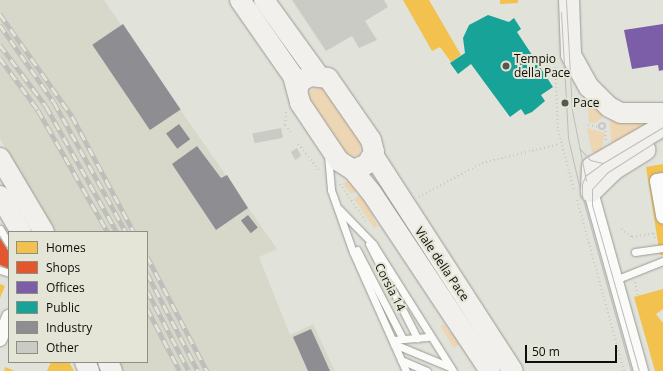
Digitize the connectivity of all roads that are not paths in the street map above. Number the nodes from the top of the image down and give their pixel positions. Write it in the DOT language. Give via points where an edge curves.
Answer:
graph roads {
  1 [pos="240,0"];
  2 [pos="264,0"];
  3 [pos="569,0"];
  4 [pos="318,75"];
  5 [pos="297,91"];
  6 [pos="663,113"];
  7 [pos="663,126"];
  8 [pos="663,139"];
  9 [pos="327,144"];
  10 [pos="373,155"];
  11 [pos="0,158"];
  12 [pos="351,170"];
  13 [pos="328,177"];
  14 [pos="663,180"];
  15 [pos="583,192"];
  16 [pos="2,204"];
  17 [pos="339,208"];
  18 [pos="663,216"];
  19 [pos="0,229"];
  20 [pos="20,231"];
  21 [pos="43,231"];
  22 [pos="364,232"];
  23 [pos="349,240"];
  24 [pos="8,242"];
  25 [pos="663,248"];
  26 [pos="635,252"];
  27 [pos="663,261"];
  28 [pos="615,280"];
  29 [pos="8,320"];
  30 [pos="401,335"];
  31 [pos="430,337"];
  32 [pos="417,338"];
  33 [pos="0,339"];
  34 [pos="394,342"];
  35 [pos="403,361"];
  36 [pos="450,368"];
  37 [pos="406,371"];
  38 [pos="427,371"];
  39 [pos="490,371"];
  40 [pos="513,371"];
  41 [pos="641,371"];
  1 -- 5 [label="street, Viale della Pace" via="293,76"];
  2 -- 4 [label="street, Viale della Pace"];
  3 -- 6 [label="street" via="562,54 589,87 609,107 636,115"];
  4 -- 5 [label="street" via="303,80"];
  4 -- 10 [label="street, Viale della Pace" via="330,80 369,137"];
  5 -- 9 [label="street, Viale della Pace" via="300,103"];
  7 -- 15 [label="street" via="592,167"];
  8 -- 15 [label="street"];
  9 -- 12 [label="street, Viale della Pace"];
  9 -- 13 [label="lane"];
  10 -- 12 [label="street" via="367,164"];
  10 -- 40 [label="street, Viale della Pace"];
  11 -- 21 [label="street"];
  12 -- 13 [label="lane" via="340,168"];
  12 -- 39 [label="street, Viale della Pace" via="371,192"];
  13 -- 17 [label="lane"];
  14 -- 18 [label="street" via="657,181"];
  15 -- 28 [label="street"];
  16 -- 20 [label="street"];
  17 -- 22 [label="lane"];
  17 -- 23 [label="lane"];
  19 -- 24 [label="lane"];
  22 -- 31 [label="lane"];
  22 -- 32 [label="lane, Corsia 14"];
  23 -- 30 [label="lane" via="359,254"];
  23 -- 34 [label="lane"];
  25 -- 26 [label="lane"];
  27 -- 28 [label="lane"];
  28 -- 41 [label="street"];
  29 -- 33 [label="street"];
  30 -- 32 [label="lane"];
  30 -- 34 [label="lane"];
  31 -- 32 [label="lane"];
  31 -- 36 [label="lane"];
  34 -- 35 [label="lane"];
  34 -- 36 [label="lane"];
  35 -- 37 [label="lane"];
  35 -- 38 [label="lane"];
}
